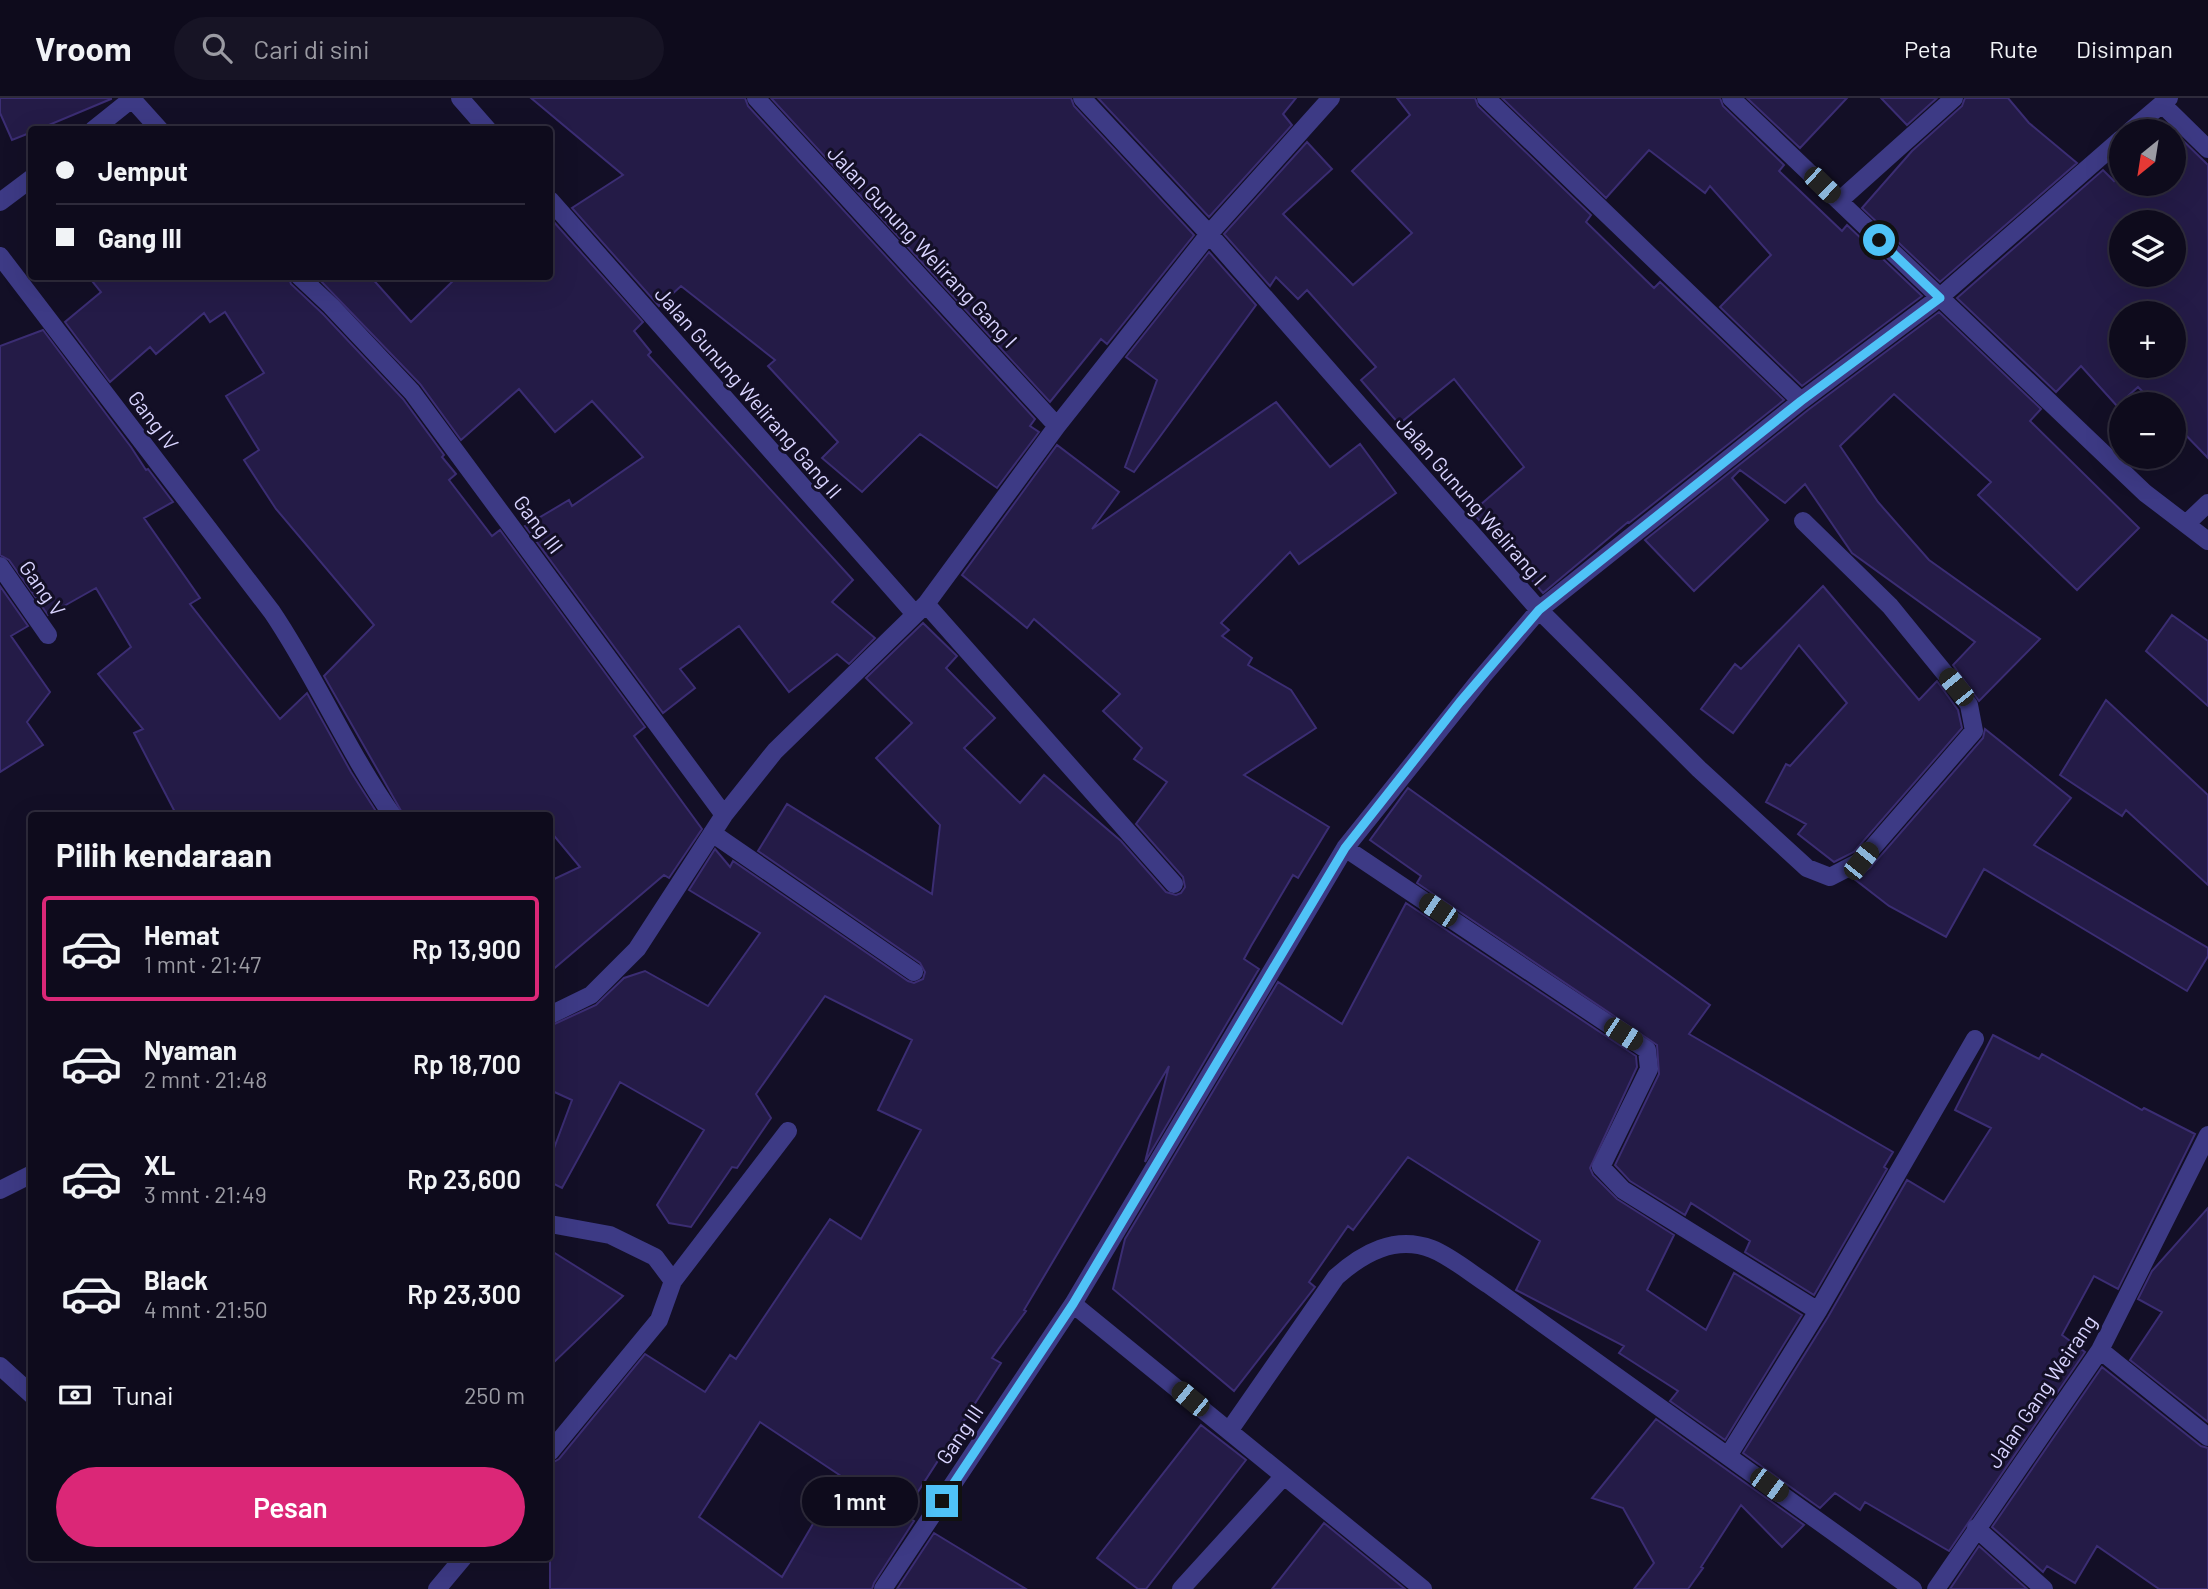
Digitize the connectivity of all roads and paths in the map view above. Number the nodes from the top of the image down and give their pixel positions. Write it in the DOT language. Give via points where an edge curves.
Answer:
graph roads {
  1 [pos="132,98"];
  2 [pos="460,98"];
  3 [pos="756,98"];
  4 [pos="1082,98"];
  5 [pos="1331,98"];
  6 [pos="1486,98"];
  7 [pos="1954,98"];
  8 [pos="1736,100"];
  9 [pos="2166,101"];
  10 [pos="2144,119"];
  11 [pos="98,126"];
  12 [pos="156,126"];
  13 [pos="484,126"];
  14 [pos="2109,149"];
  15 [pos="2208,149"];
  16 [pos="28,180"];
  17 [pos="1839,201"];
  18 [pos="0,202"];
  19 [pos="553,203"];
  20 [pos="1209,234"];
  21 [pos="0,256"];
  22 [pos="303,280"];
  23 [pos="1940,298"];
  24 [pos="1801,401"];
  25 [pos="1057,426"];
  26 [pos="2208,503"];
  27 [pos="1803,521"];
  28 [pos="2186,524"];
  29 [pos="2208,541"];
  30 [pos="0,566"];
  31 [pos="921,609"];
  32 [pos="1539,610"];
  33 [pos="48,635"];
  34 [pos="391,812"];
  35 [pos="724,815"];
  36 [pos="712,833"];
  37 [pos="1345,848"];
  38 [pos="1174,884"];
  39 [pos="914,972"];
  40 [pos="553,1014"];
  41 [pos="1975,1040"];
  42 [pos="788,1131"];
  43 [pos="2208,1135"];
  44 [pos="2203,1159"];
  45 [pos="28,1176"];
  46 [pos="0,1190"];
  47 [pos="553,1225"];
  48 [pos="673,1281"];
  49 [pos="1073,1304"];
  50 [pos="1818,1311"];
  51 [pos="2100,1350"];
  52 [pos="0,1366"];
  53 [pos="28,1391"];
  54 [pos="1229,1431"];
  55 [pos="2208,1437"];
  56 [pos="553,1448"];
  57 [pos="1728,1456"];
  58 [pos="1284,1476"];
  59 [pos="1976,1528"];
  60 [pos="460,1561"];
  61 [pos="437,1589"];
  62 [pos="883,1589"];
  63 [pos="1181,1589"];
  64 [pos="1423,1589"];
  65 [pos="1913,1589"];
  66 [pos="1936,1589"];
  67 [pos="2044,1589"];
  1 -- 11 [label="street"];
  1 -- 12 [label="street"];
  2 -- 13 [label="street"];
  3 -- 25 [label="street, Jalan Gunung Welirang Gang I"];
  4 -- 20 [label="street, Jalan Gunung Welirang I"];
  5 -- 20 [label="street"];
  6 -- 24 [label="street"];
  7 -- 17 [label="street"];
  8 -- 17 [label="street"];
  9 -- 10 [label="street"];
  9 -- 15 [label="street"];
  14 -- 23 [label="street, Gang III"];
  16 -- 18 [label="street"];
  17 -- 23 [label="street"];
  19 -- 31 [label="street, Jalan Gunung Welirang Gang II"];
  20 -- 25 [label="street"];
  20 -- 32 [label="street, Jalan Gunung Welirang I"];
  21 -- 34 [label="street, Gang IV" via="272,612"];
  22 -- 35 [label="street, Gang III" via="412,392"];
  23 -- 24 [label="street, Gang III"];
  23 -- 28 [label="street" via="2145,493"];
  24 -- 32 [label="street, Gang III"];
  25 -- 31 [label="street"];
  26 -- 28 [label="street"];
  27 -- 32 [label="street, Jalan Gunung Welirang I" via="1899,616 1969,705 1974,731 1861,861 1830,877 1807,868 1699,769"];
  28 -- 29 [label="street"];
  30 -- 33 [label="street, Gang V"];
  31 -- 35 [label="street" via="775,751"];
  31 -- 38 [label="street, Jalan Gunung Welirang Gang II"];
  32 -- 37 [label="street, Gang III"];
  35 -- 36 [label="street"];
  36 -- 39 [label="street"];
  36 -- 40 [label="street" via="637,948 591,995"];
  37 -- 49 [label="street, Gang III"];
  37 -- 50 [label="street" via="1647,1050 1649,1069 1601,1167 1623,1190"];
  41 -- 50 [label="street"];
  42 -- 48 [label="street"];
  43 -- 44 [label="street, Jalan Gang Weirang"];
  44 -- 51 [label="street, Jalan Gang Weirang"];
  45 -- 46 [label="street"];
  47 -- 48 [label="street" via="610,1235 655,1257"];
  48 -- 56 [label="street" via="659,1320"];
  49 -- 54 [label="street"];
  49 -- 62 [label="street, Gang III"];
  50 -- 57 [label="street"];
  51 -- 55 [label="street"];
  51 -- 59 [label="street, Jalan Gang Weirang"];
  52 -- 53 [label="street"];
  54 -- 57 [label="street" via="1336,1277 1356,1259 1380,1248 1406,1244 1433,1249 1489,1285"];
  54 -- 58 [label="street"];
  57 -- 65 [label="street"];
  58 -- 63 [label="street"];
  58 -- 64 [label="street"];
  59 -- 66 [label="street, Jalan Gang Weirang"];
  59 -- 67 [label="street"];
  60 -- 61 [label="street"];
}
